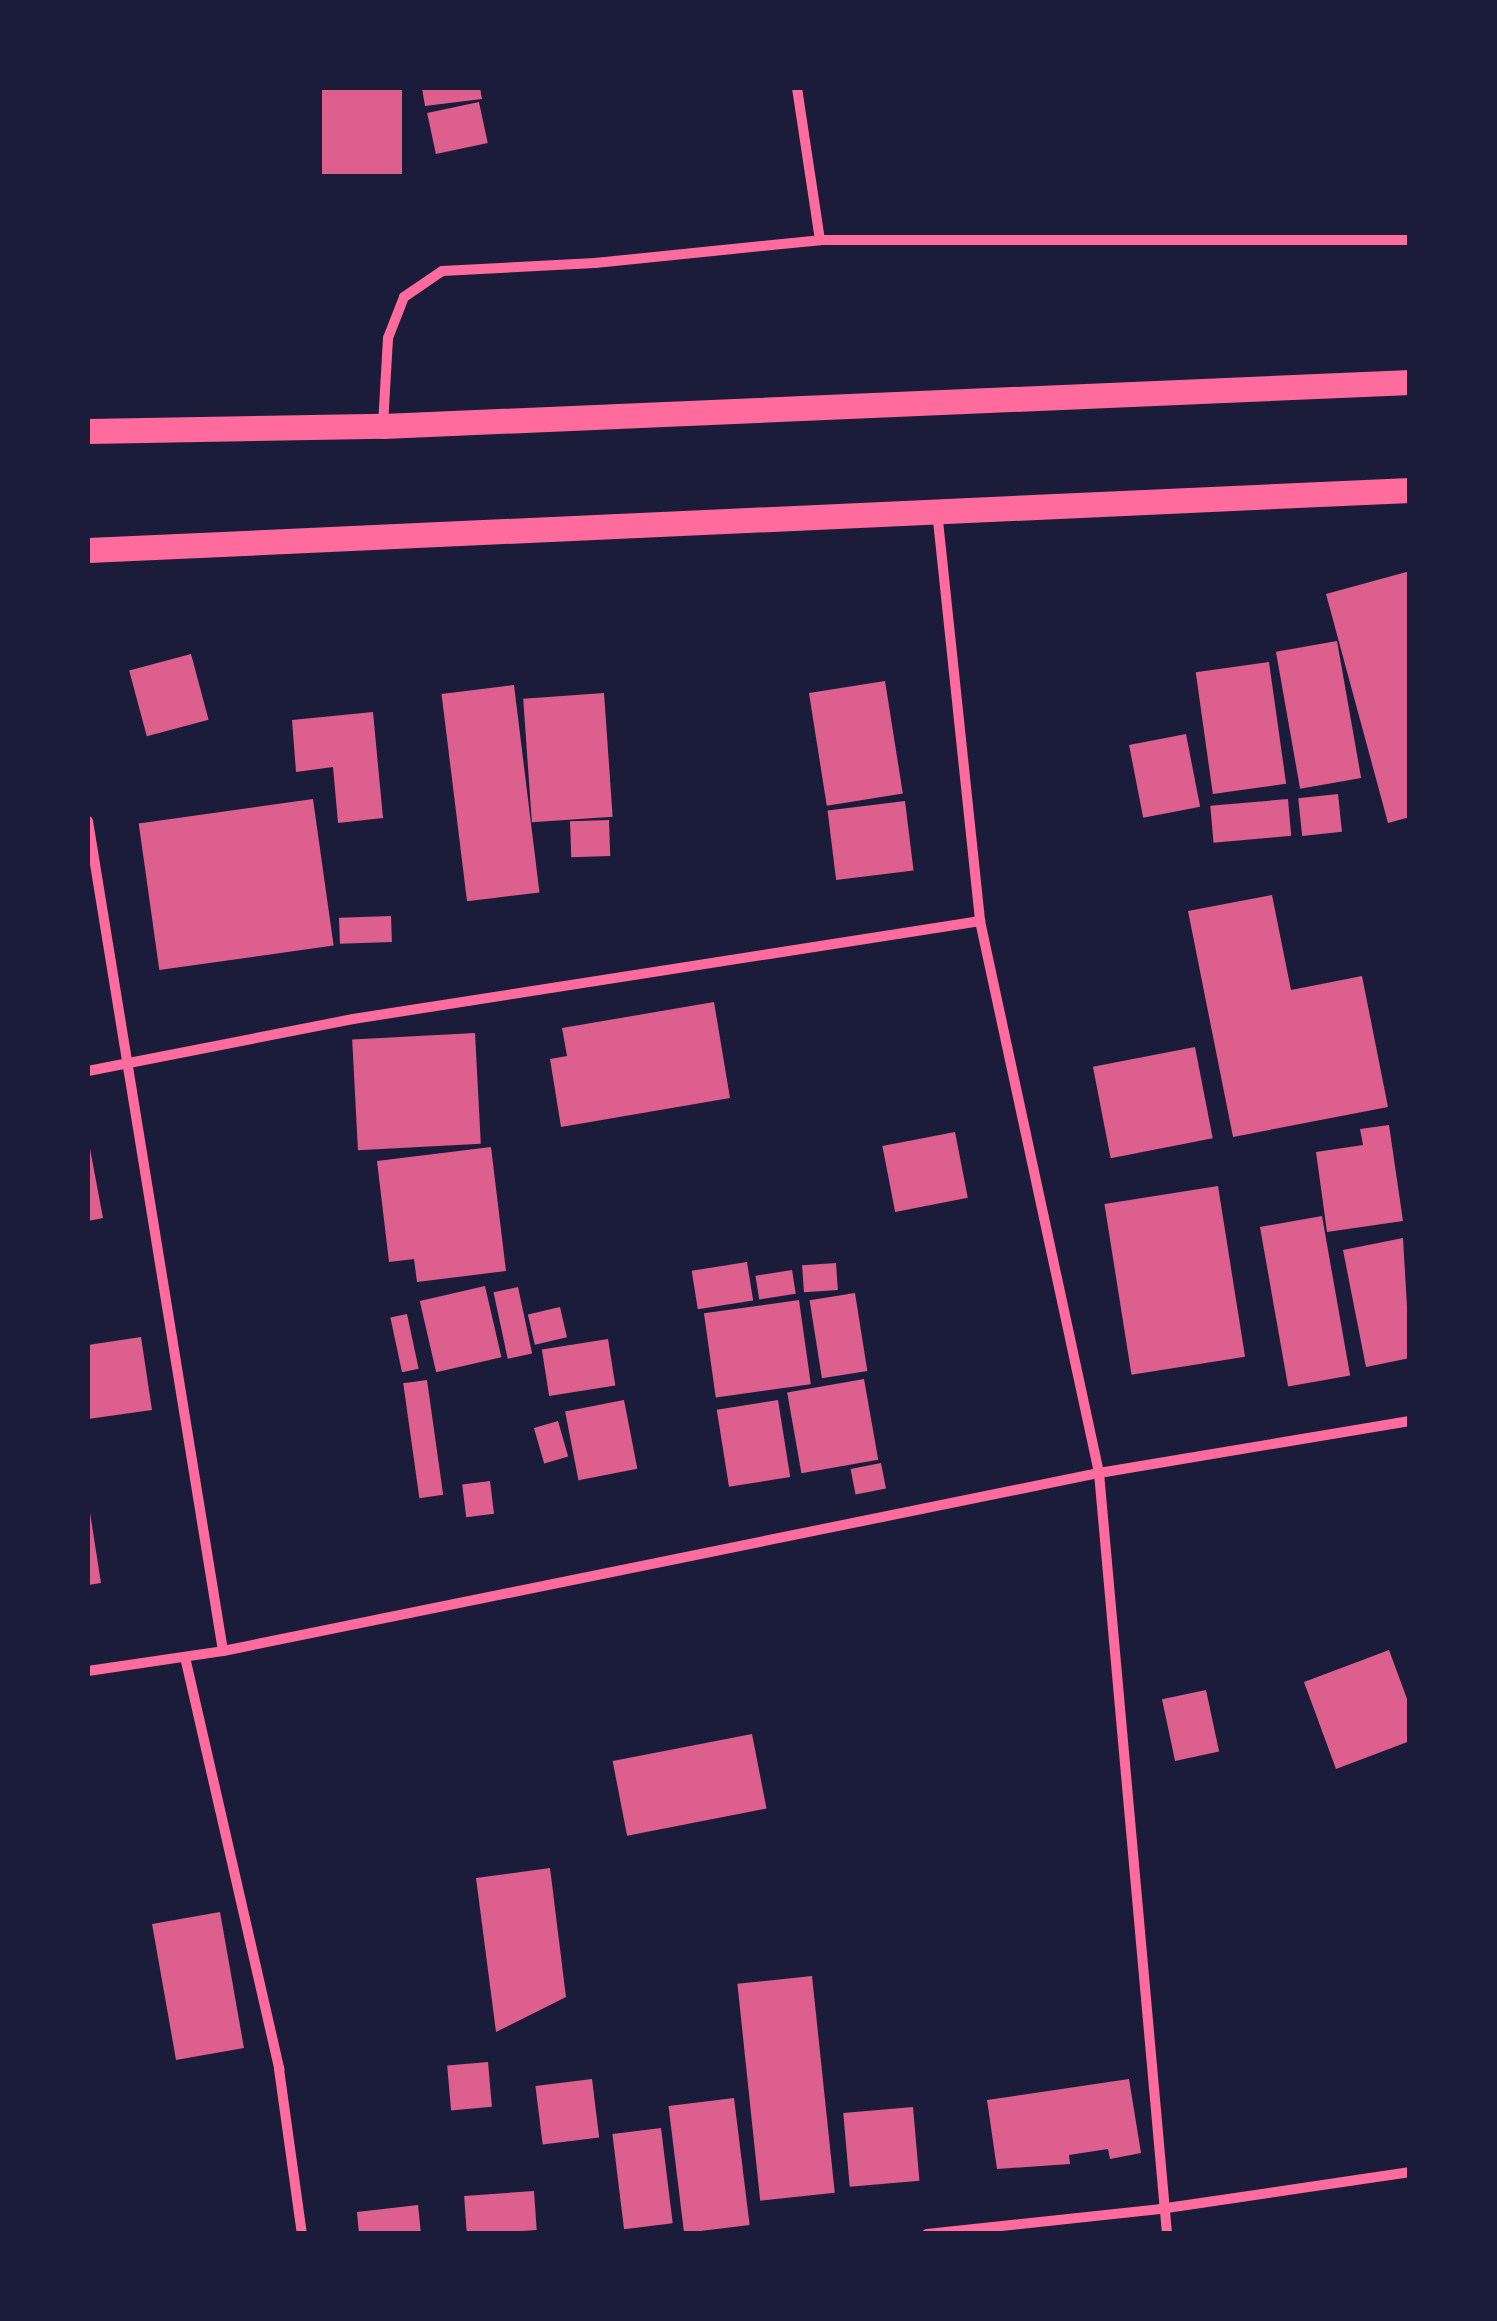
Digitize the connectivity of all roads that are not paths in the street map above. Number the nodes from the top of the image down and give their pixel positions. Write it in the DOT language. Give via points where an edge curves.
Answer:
graph roads {
  1 [pos="796,88"];
  2 [pos="820,240"];
  3 [pos="1410,240"];
  4 [pos="1410,382"];
  5 [pos="382,426"];
  6 [pos="88,432"];
  7 [pos="1410,490"];
  8 [pos="937,510"];
  9 [pos="88,550"];
  10 [pos="88,821"];
  11 [pos="980,921"];
  12 [pos="125,1064"];
  13 [pos="88,1071"];
  14 [pos="1410,1421"];
  15 [pos="1099,1474"];
  16 [pos="223,1651"];
  17 [pos="185,1657"];
  18 [pos="88,1671"];
  19 [pos="1410,2172"];
  20 [pos="1160,2209"];
  21 [pos="302,2234"];
  22 [pos="927,2234"];
  23 [pos="1166,2234"];
  1 -- 2 [label="street"];
  2 -- 3 [label="street"];
  2 -- 5 [label="street" via="442,270 404,296 388,338"];
  4 -- 5 [label="main road"];
  5 -- 6 [label="main road"];
  7 -- 8 [label="main road"];
  8 -- 9 [label="main road"];
  8 -- 11 [label="street"];
  10 -- 12 [label="street"];
  11 -- 12 [label="street" via="353,1019"];
  11 -- 15 [label="street"];
  12 -- 13 [label="street"];
  12 -- 16 [label="street"];
  14 -- 15 [label="street"];
  15 -- 16 [label="street"];
  15 -- 20 [label="street"];
  16 -- 17 [label="street"];
  17 -- 18 [label="street"];
  17 -- 21 [label="street" via="280,2069"];
  19 -- 20 [label="street"];
  20 -- 22 [label="street"];
  20 -- 23 [label="street"];
}
